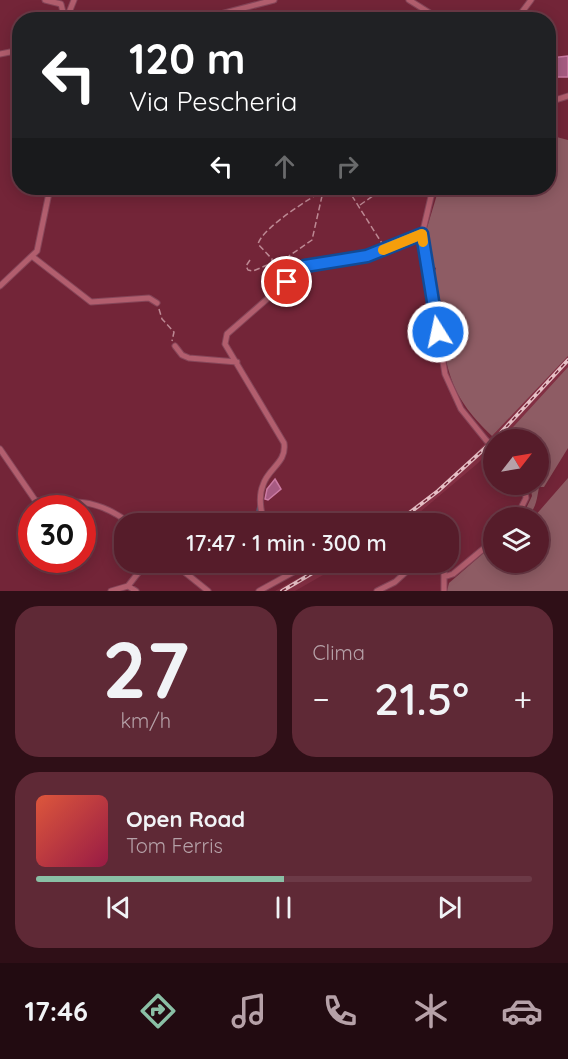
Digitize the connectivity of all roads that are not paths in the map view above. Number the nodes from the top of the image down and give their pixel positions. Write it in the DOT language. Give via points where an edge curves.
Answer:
graph roads {
  1 [pos="45,0"];
  2 [pos="274,0"];
  3 [pos="410,0"];
  4 [pos="63,12"];
  5 [pos="228,12"];
  6 [pos="429,12"];
  7 [pos="49,195"];
  8 [pos="431,195"];
  9 [pos="422,234"];
  10 [pos="33,257"];
  11 [pos="0,286"];
  12 [pos="157,303"];
  13 [pos="175,346"];
  14 [pos="237,362"];
  15 [pos="483,436"];
  16 [pos="0,449"];
  17 [pos="114,513"];
  18 [pos="262,513"];
  19 [pos="483,549"];
  20 [pos="137,573"];
  21 [pos="185,573"];
  22 [pos="292,573"];
  23 [pos="405,573"];
  24 [pos="444,573"];
  25 [pos="444,577"];
  26 [pos="128,586"];
  27 [pos="111,591"];
  28 [pos="136,591"];
  29 [pos="208,591"];
  30 [pos="259,591"];
  31 [pos="377,591"];
  32 [pos="444,591"];
  1 -- 4 [label="street" via="61,4"];
  2 -- 5 [label="street"];
  3 -- 6 [label="street"];
  7 -- 10 [label="street"];
  8 -- 9 [label="street"];
  9 -- 14 [label="street" via="357,259 305,266 227,334 225,344"];
  9 -- 15 [label="street, bridge" via="445,374 461,409"];
  10 -- 11 [label="street"];
  10 -- 12 [label="street" via="91,302 149,298"];
  13 -- 14 [label="street" via="189,358"];
  14 -- 18 [label="street" via="284,443 282,460 263,483"];
  16 -- 17 [label="street" via="35,500 84,502"];
  19 -- 25 [label="street"];
  20 -- 26 [label="street"];
  21 -- 29 [label="street"];
  22 -- 30 [label="street"];
  23 -- 31 [label="street"];
  24 -- 25 [label="street"];
  25 -- 32 [label="street"];
  26 -- 27 [label="street"];
  26 -- 28 [label="street"];
}
